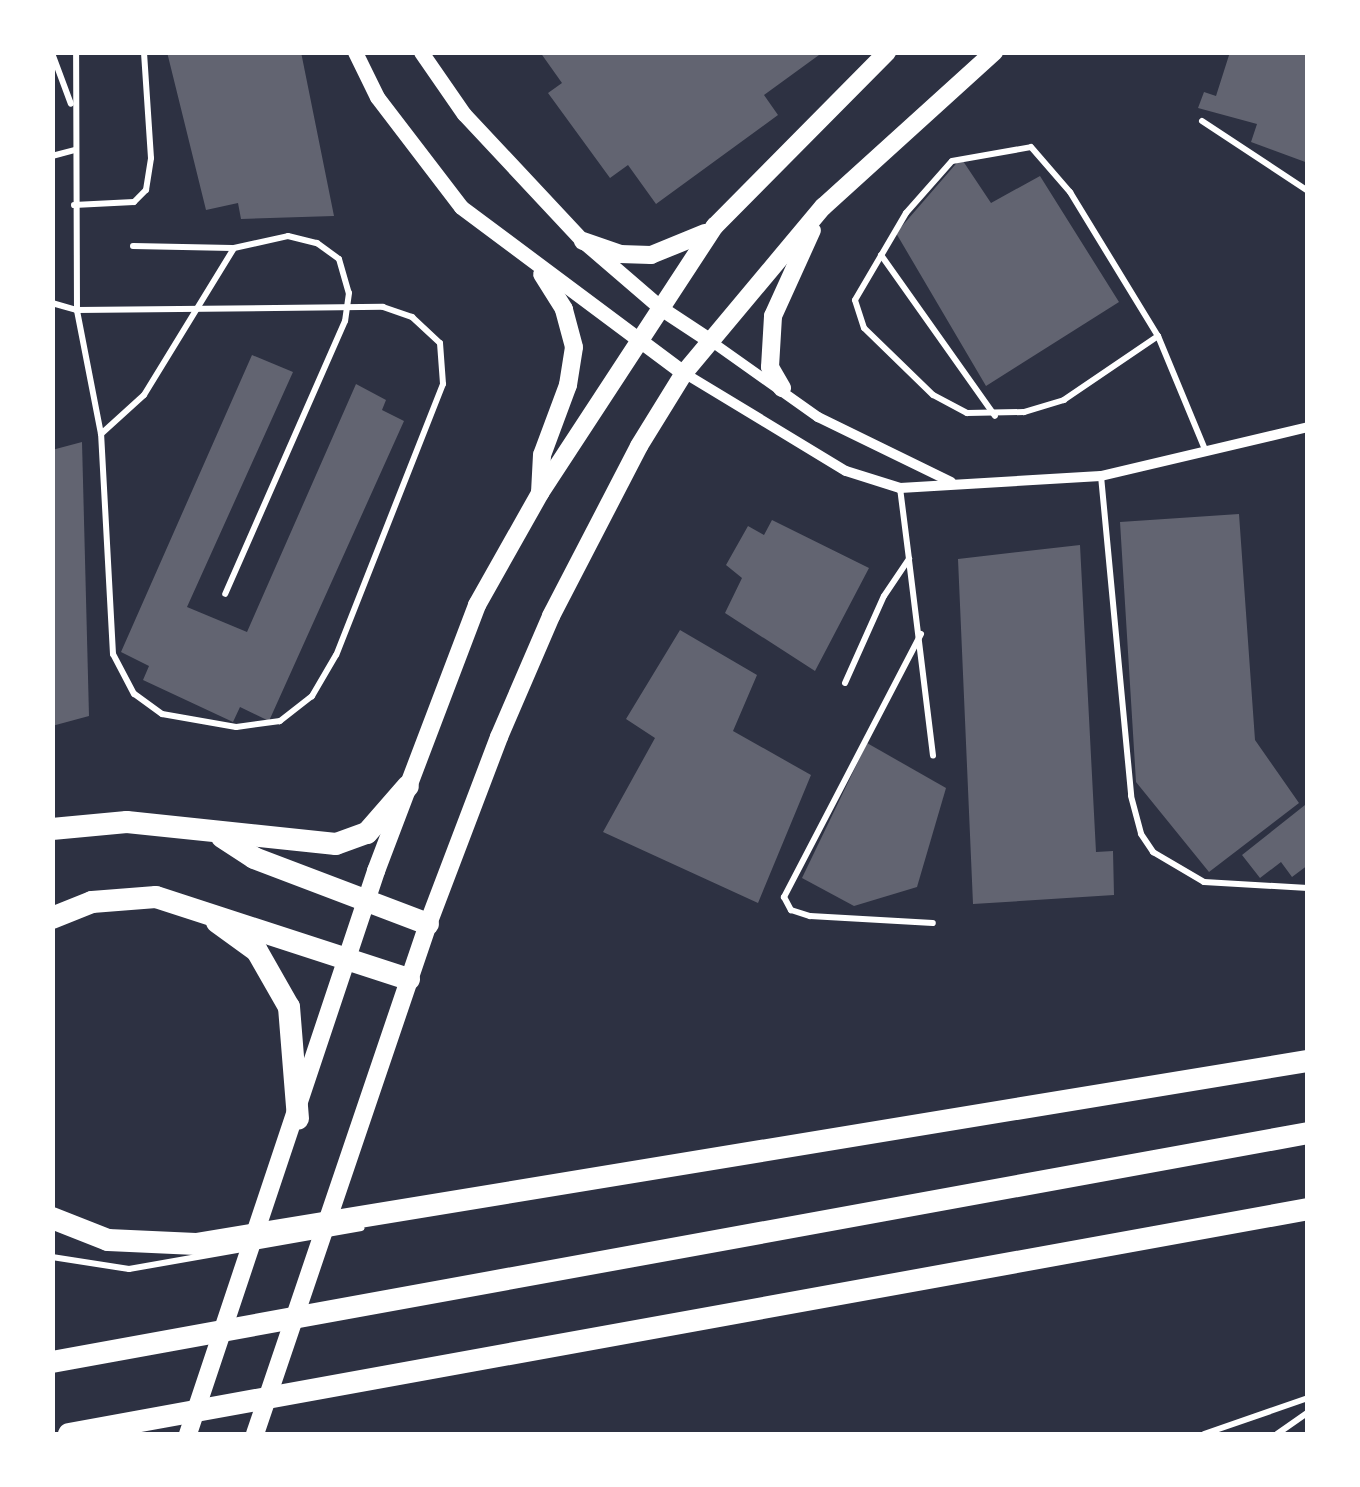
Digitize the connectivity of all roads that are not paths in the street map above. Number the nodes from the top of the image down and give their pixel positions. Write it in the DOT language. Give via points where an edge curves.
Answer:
graph roads {
  1 [pos="76,52"];
  2 [pos="144,52"];
  3 [pos="355,52"];
  4 [pos="420,52"];
  5 [pos="887,52"];
  6 [pos="994,52"];
  7 [pos="52,53"];
  8 [pos="72,106"];
  9 [pos="1202,122"];
  10 [pos="74,150"];
  11 [pos="52,156"];
  12 [pos="1308,190"];
  13 [pos="74,205"];
  14 [pos="823,206"];
  15 [pos="715,226"];
  16 [pos="583,241"];
  17 [pos="133,246"];
  18 [pos="234,248"];
  19 [pos="881,255"];
  20 [pos="542,274"];
  21 [pos="52,303"];
  22 [pos="193,306"];
  23 [pos="662,309"];
  24 [pos="77,310"];
  25 [pos="1158,336"];
  26 [pos="640,342"];
  27 [pos="712,342"];
  28 [pos="684,373"];
  29 [pos="782,388"];
  30 [pos="995,416"];
  31 [pos="1308,427"];
  32 [pos="100,434"];
  33 [pos="1206,453"];
  34 [pos="1101,476"];
  35 [pos="952,482"];
  36 [pos="900,488"];
  37 [pos="540,493"];
  38 [pos="909,559"];
  39 [pos="225,594"];
  40 [pos="920,634"];
  41 [pos="845,683"];
  42 [pos="932,756"];
  43 [pos="408,786"];
  44 [pos="52,830"];
  45 [pos="222,837"];
  46 [pos="1308,888"];
  47 [pos="366,899"];
  48 [pos="200,910"];
  49 [pos="52,918"];
  50 [pos="933,923"];
  51 [pos="428,924"];
  52 [pos="348,957"];
  53 [pos="409,979"];
  54 [pos="1308,1062"];
  55 [pos="295,1127"];
  56 [pos="1308,1133"];
  57 [pos="558,1183"];
  58 [pos="1308,1209"];
  59 [pos="52,1218"];
  60 [pos="52,1256"];
  61 [pos="52,1362"];
  62 [pos="1308,1398"];
  63 [pos="1308,1412"];
  64 [pos="69,1434"];
  65 [pos="188,1434"];
  66 [pos="255,1434"];
  67 [pos="1204,1434"];
  68 [pos="1277,1434"];
  1 -- 8 [label="lane"];
  2 -- 13 [label="lane" via="151,158 146,190 134,202"];
  3 -- 20 [label="street" via="423,164 461,207"];
  4 -- 16 [label="street" via="464,114"];
  5 -- 15 [label="main road"];
  6 -- 14 [label="main road"];
  7 -- 8 [label="lane"];
  8 -- 10 [label="lane"];
  9 -- 12 [label="lane"];
  10 -- 11 [label="lane"];
  10 -- 13 [label="lane"];
  13 -- 24 [label="lane"];
  14 -- 27 [label="main road"];
  14 -- 29 [label="main road" via="774,316 770,368"];
  15 -- 16 [label="main road" via="690,244 651,255 620,254"];
  15 -- 23 [label="main road"];
  16 -- 23 [label="street"];
  17 -- 18 [label="lane"];
  18 -- 22 [label="lane"];
  18 -- 39 [label="lane" via="261,238 307,240 328,249 347,277 345,321"];
  19 -- 25 [label="lane" via="906,213 952,160 1024,145 1070,192"];
  19 -- 30 [label="lane"];
  19 -- 30 [label="lane" via="855,300 864,328 933,395 968,413"];
  20 -- 26 [label="street"];
  20 -- 37 [label="main road" via="564,310 574,347 542,456"];
  21 -- 24 [label="lane"];
  22 -- 24 [label="lane"];
  22 -- 32 [label="lane" via="144,395"];
  22 -- 32 [label="lane" via="382,307 429,329 446,361 443,384 336,656 296,711 280,721 236,727 162,714 134,694 113,654"];
  23 -- 26 [label="main road"];
  23 -- 27 [label="street"];
  24 -- 32 [label="lane"];
  25 -- 30 [label="lane" via="1064,400"];
  25 -- 33 [label="lane"];
  26 -- 28 [label="street"];
  26 -- 37 [label="main road"];
  27 -- 28 [label="main road"];
  27 -- 29 [label="street"];
  28 -- 36 [label="street" via="846,472"];
  28 -- 51 [label="main road" via="551,616"];
  29 -- 35 [label="street" via="818,418"];
  31 -- 33 [label="street"];
  33 -- 34 [label="street"];
  34 -- 35 [label="street"];
  34 -- 46 [label="lane" via="1130,796 1141,834 1153,852 1204,882"];
  35 -- 36 [label="street"];
  36 -- 38 [label="lane"];
  37 -- 43 [label="main road" via="476,605"];
  38 -- 40 [label="lane"];
  38 -- 41 [label="lane" via="884,596"];
  40 -- 42 [label="lane"];
  40 -- 50 [label="lane" via="784,892 791,910 810,916"];
  43 -- 45 [label="highway" via="385,817 354,840 310,846 266,835"];
  43 -- 47 [label="main road"];
  44 -- 45 [label="highway" via="128,822"];
  45 -- 47 [label="highway" via="254,858"];
  47 -- 51 [label="highway"];
  47 -- 52 [label="main road"];
  48 -- 49 [label="highway" via="128,896"];
  48 -- 52 [label="highway"];
  48 -- 55 [label="highway" via="257,950 277,979 296,1036"];
  51 -- 53 [label="main road"];
  52 -- 53 [label="highway"];
  52 -- 55 [label="main road"];
  53 -- 66 [label="main road"];
  54 -- 57 [label="highway"];
  55 -- 65 [label="main road"];
  56 -- 61 [label="highway"];
  57 -- 59 [label="highway" via="196,1244 108,1240"];
  57 -- 60 [label="lane" via="338,1233 129,1269"];
  58 -- 64 [label="highway"];
  62 -- 67 [label="lane"];
  63 -- 68 [label="lane"];
}
